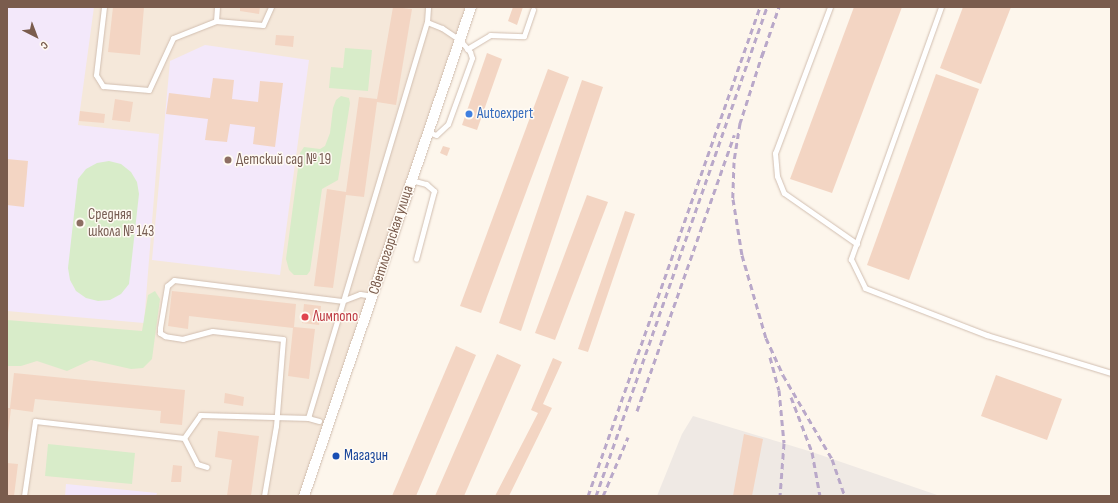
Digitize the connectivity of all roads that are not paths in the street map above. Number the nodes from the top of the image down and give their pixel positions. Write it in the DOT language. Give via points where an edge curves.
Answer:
graph roads {
  1 [pos="104,7"];
  2 [pos="217,7"];
  3 [pos="271,7"];
  4 [pos="428,7"];
  5 [pos="471,7"];
  6 [pos="830,7"];
  7 [pos="941,7"];
  8 [pos="533,10"];
  9 [pos="216,21"];
  10 [pos="427,22"];
  11 [pos="460,40"];
  12 [pos="467,49"];
  13 [pos="428,132"];
  14 [pos="410,180"];
  15 [pos="856,244"];
  16 [pos="416,259"];
  17 [pos="373,296"];
  18 [pos="342,301"];
  19 [pos="1111,373"];
  20 [pos="277,417"];
  21 [pos="308,418"];
  22 [pos="329,425"];
  23 [pos="184,438"];
  24 [pos="207,468"];
  25 [pos="24,496"];
  26 [pos="264,496"];
  27 [pos="304,496"];
  1 -- 9 [label="lane" via="96,75 103,86 149,90 173,38"];
  2 -- 9 [label="lane"];
  3 -- 9 [label="lane" via="263,25"];
  4 -- 10 [label="lane"];
  5 -- 11 [label="street, Светлогорская улица"];
  6 -- 15 [label="lane" via="775,153 776,176 784,193"];
  7 -- 15 [label="lane"];
  8 -- 12 [label="lane" via="524,36 490,35"];
  10 -- 11 [label="lane"];
  10 -- 18 [label="lane"];
  11 -- 12 [label="lane"];
  11 -- 13 [label="street, Светлогорская улица"];
  12 -- 13 [label="lane" via="472,58 448,124 436,135"];
  13 -- 14 [label="street, Светлогорская улица"];
  14 -- 16 [label="lane" via="426,184 434,191"];
  14 -- 17 [label="street, Светлогорская улица"];
  15 -- 19 [label="lane" via="851,259 865,288 987,334"];
  17 -- 18 [label="lane" via="360,294"];
  17 -- 22 [label="street, Светлогорская улица"];
  18 -- 20 [label="lane" via="174,280 167,286 160,328 160,333 165,336 183,339 212,331 283,339"];
  18 -- 21 [label="lane"];
  20 -- 21 [label="lane"];
  20 -- 23 [label="lane" via="200,415"];
  20 -- 26 [label="lane"];
  21 -- 22 [label="lane"];
  22 -- 27 [label="street, Светлогорская улица"];
  23 -- 24 [label="lane" via="197,464"];
  23 -- 25 [label="lane" via="35,421"];
}
